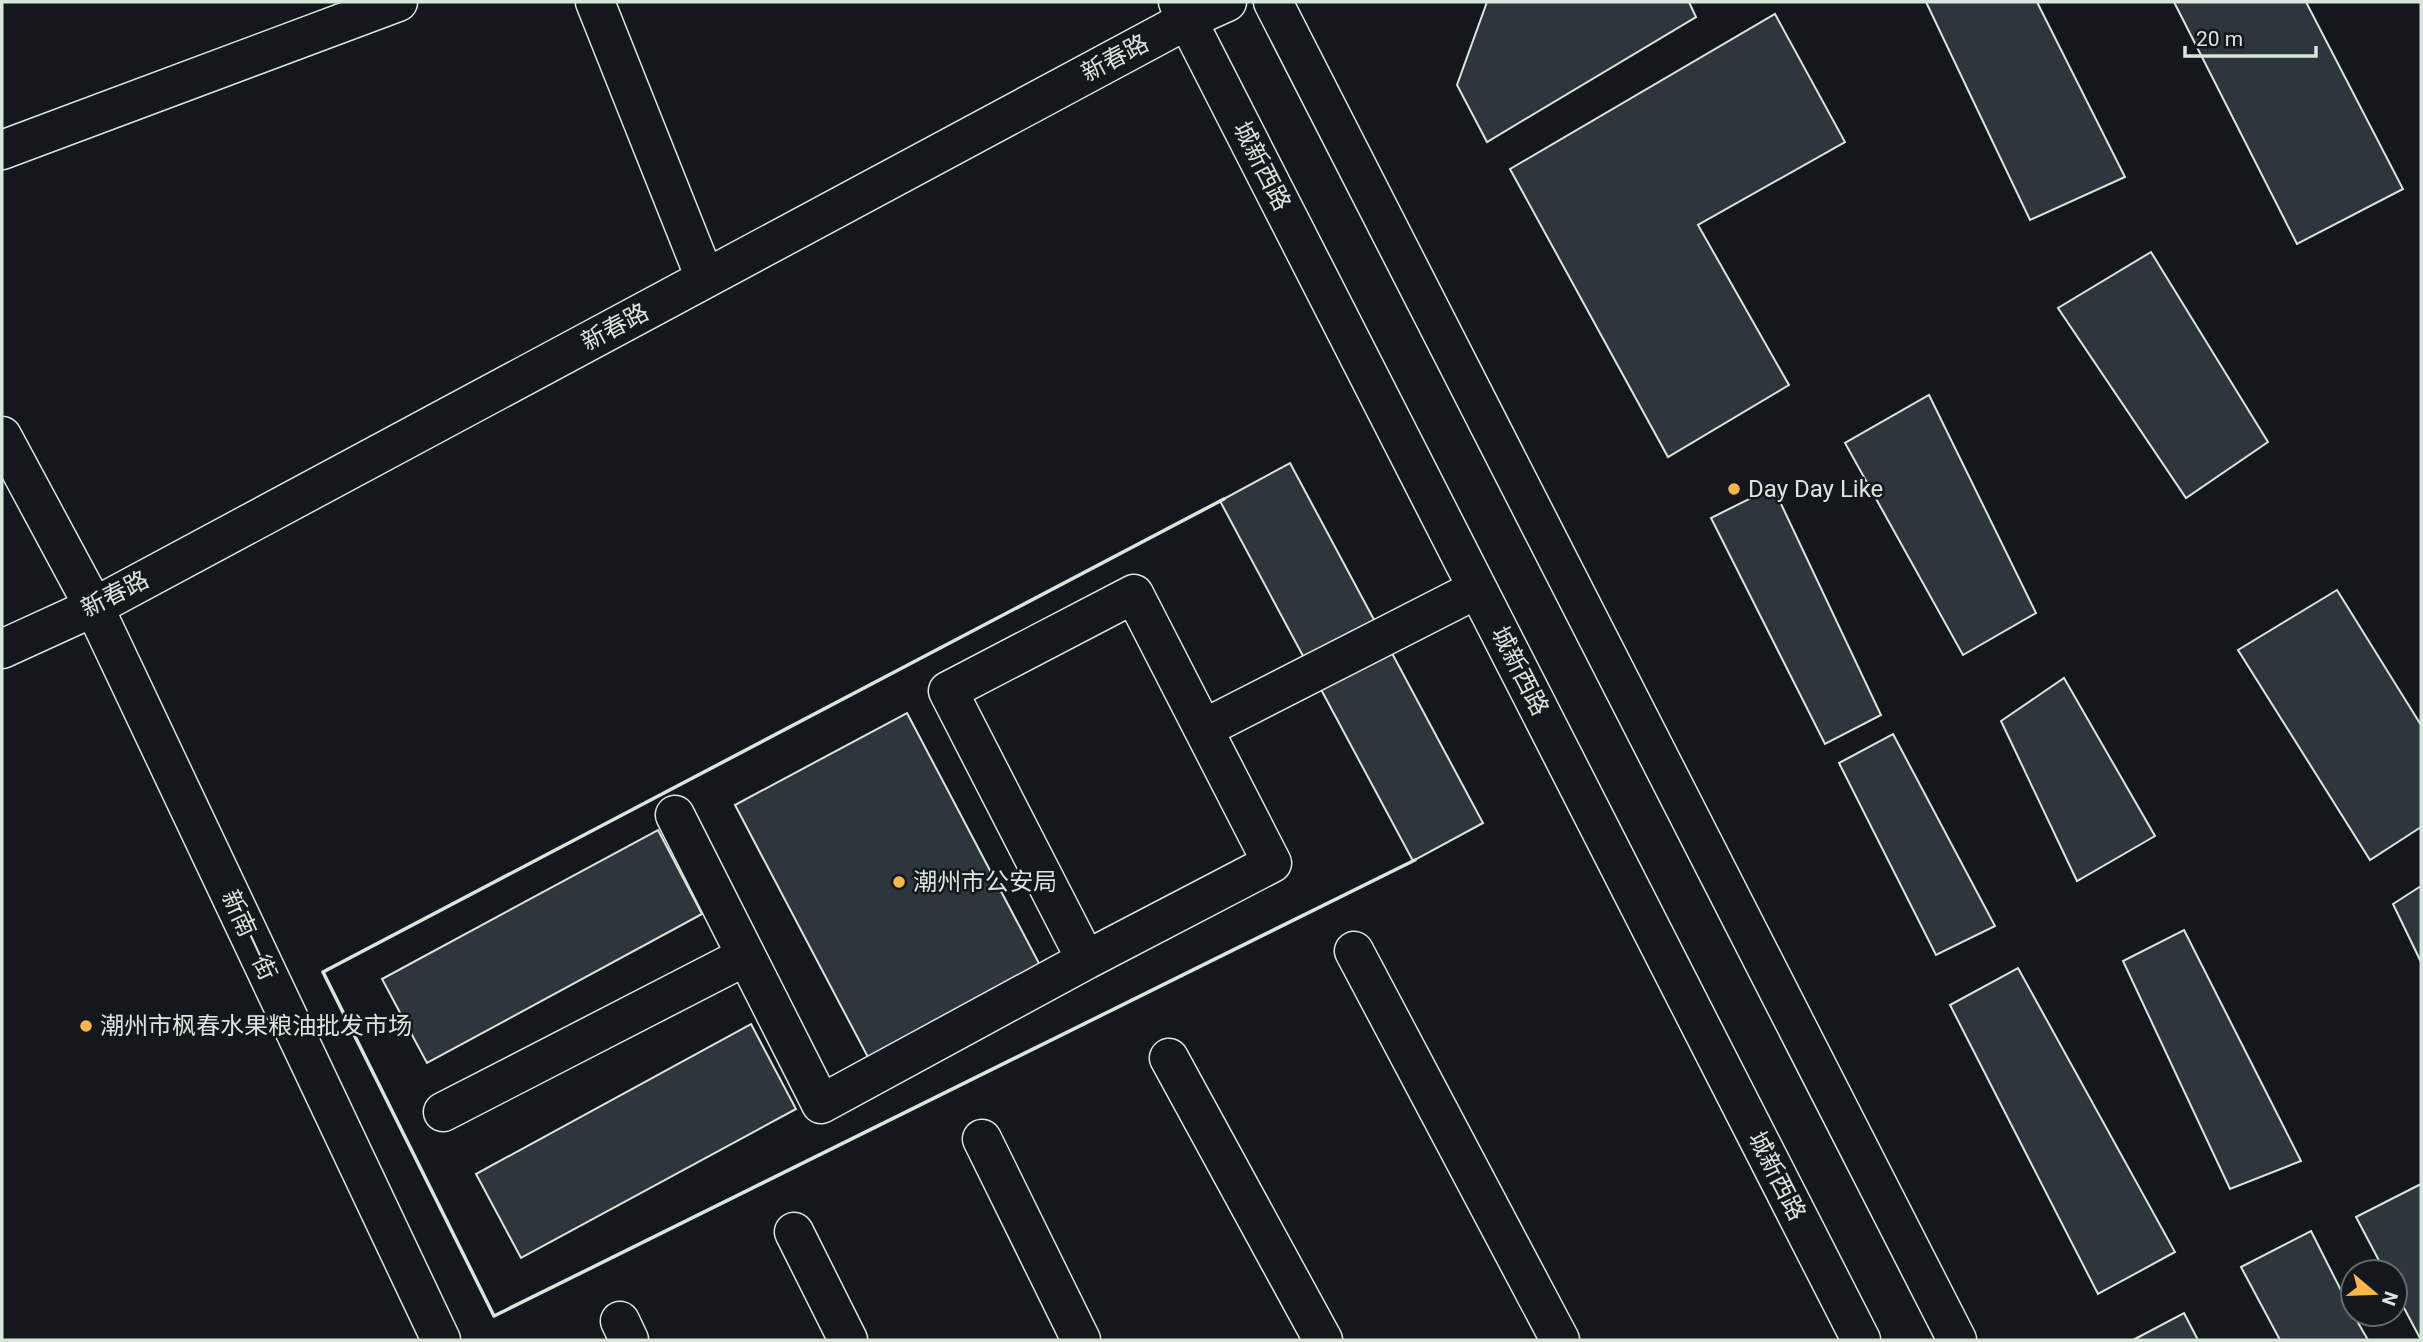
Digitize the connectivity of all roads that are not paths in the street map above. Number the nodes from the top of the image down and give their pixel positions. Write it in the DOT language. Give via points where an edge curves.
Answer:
graph roads {
  1 [pos="398,2"];
  2 [pos="595,2"];
  3 [pos="1227,2"];
  4 [pos="1273,2"];
  5 [pos="1182,11"];
  6 [pos="2,150"];
  7 [pos="705,278"];
  8 [pos="2,436"];
  9 [pos="1478,589"];
  10 [pos="94,607"];
  11 [pos="2,649"];
  12 [pos="1205,728"];
  13 [pos="675,815"];
  14 [pos="1354,951"];
  15 [pos="746,956"];
  16 [pos="1086,960"];
  17 [pos="1169,1058"];
  18 [pos="443,1112"];
  19 [pos="982,1139"];
  20 [pos="794,1232"];
  21 [pos="441,1340"];
  22 [pos="848,1340"];
  23 [pos="1081,1340"];
  24 [pos="1323,1340"];
  25 [pos="1560,1340"];
  26 [pos="1861,1340"];
  27 [pos="1956,1340"];
  1 -- 6 [label="street"];
  2 -- 7 [label="street"];
  3 -- 5 [label="street, 新春路"];
  4 -- 27 [label="street"];
  5 -- 7 [label="street, 新春路"];
  5 -- 9 [label="street, 城新西路"];
  7 -- 10 [label="street, 新春路"];
  8 -- 10 [label="street, 新南一街"];
  9 -- 12 [label="street"];
  9 -- 26 [label="street, 城新西路"];
  10 -- 11 [label="street, 新春路"];
  10 -- 21 [label="street, 新南一街"];
  12 -- 16 [label="street" via="1272,863"];
  12 -- 16 [label="street" via="1134,594 948,691"];
  13 -- 15 [label="street"];
  14 -- 25 [label="street"];
  15 -- 16 [label="street" via="821,1104"];
  15 -- 18 [label="street"];
  17 -- 24 [label="street"];
  19 -- 23 [label="street"];
  20 -- 22 [label="street"];
}
